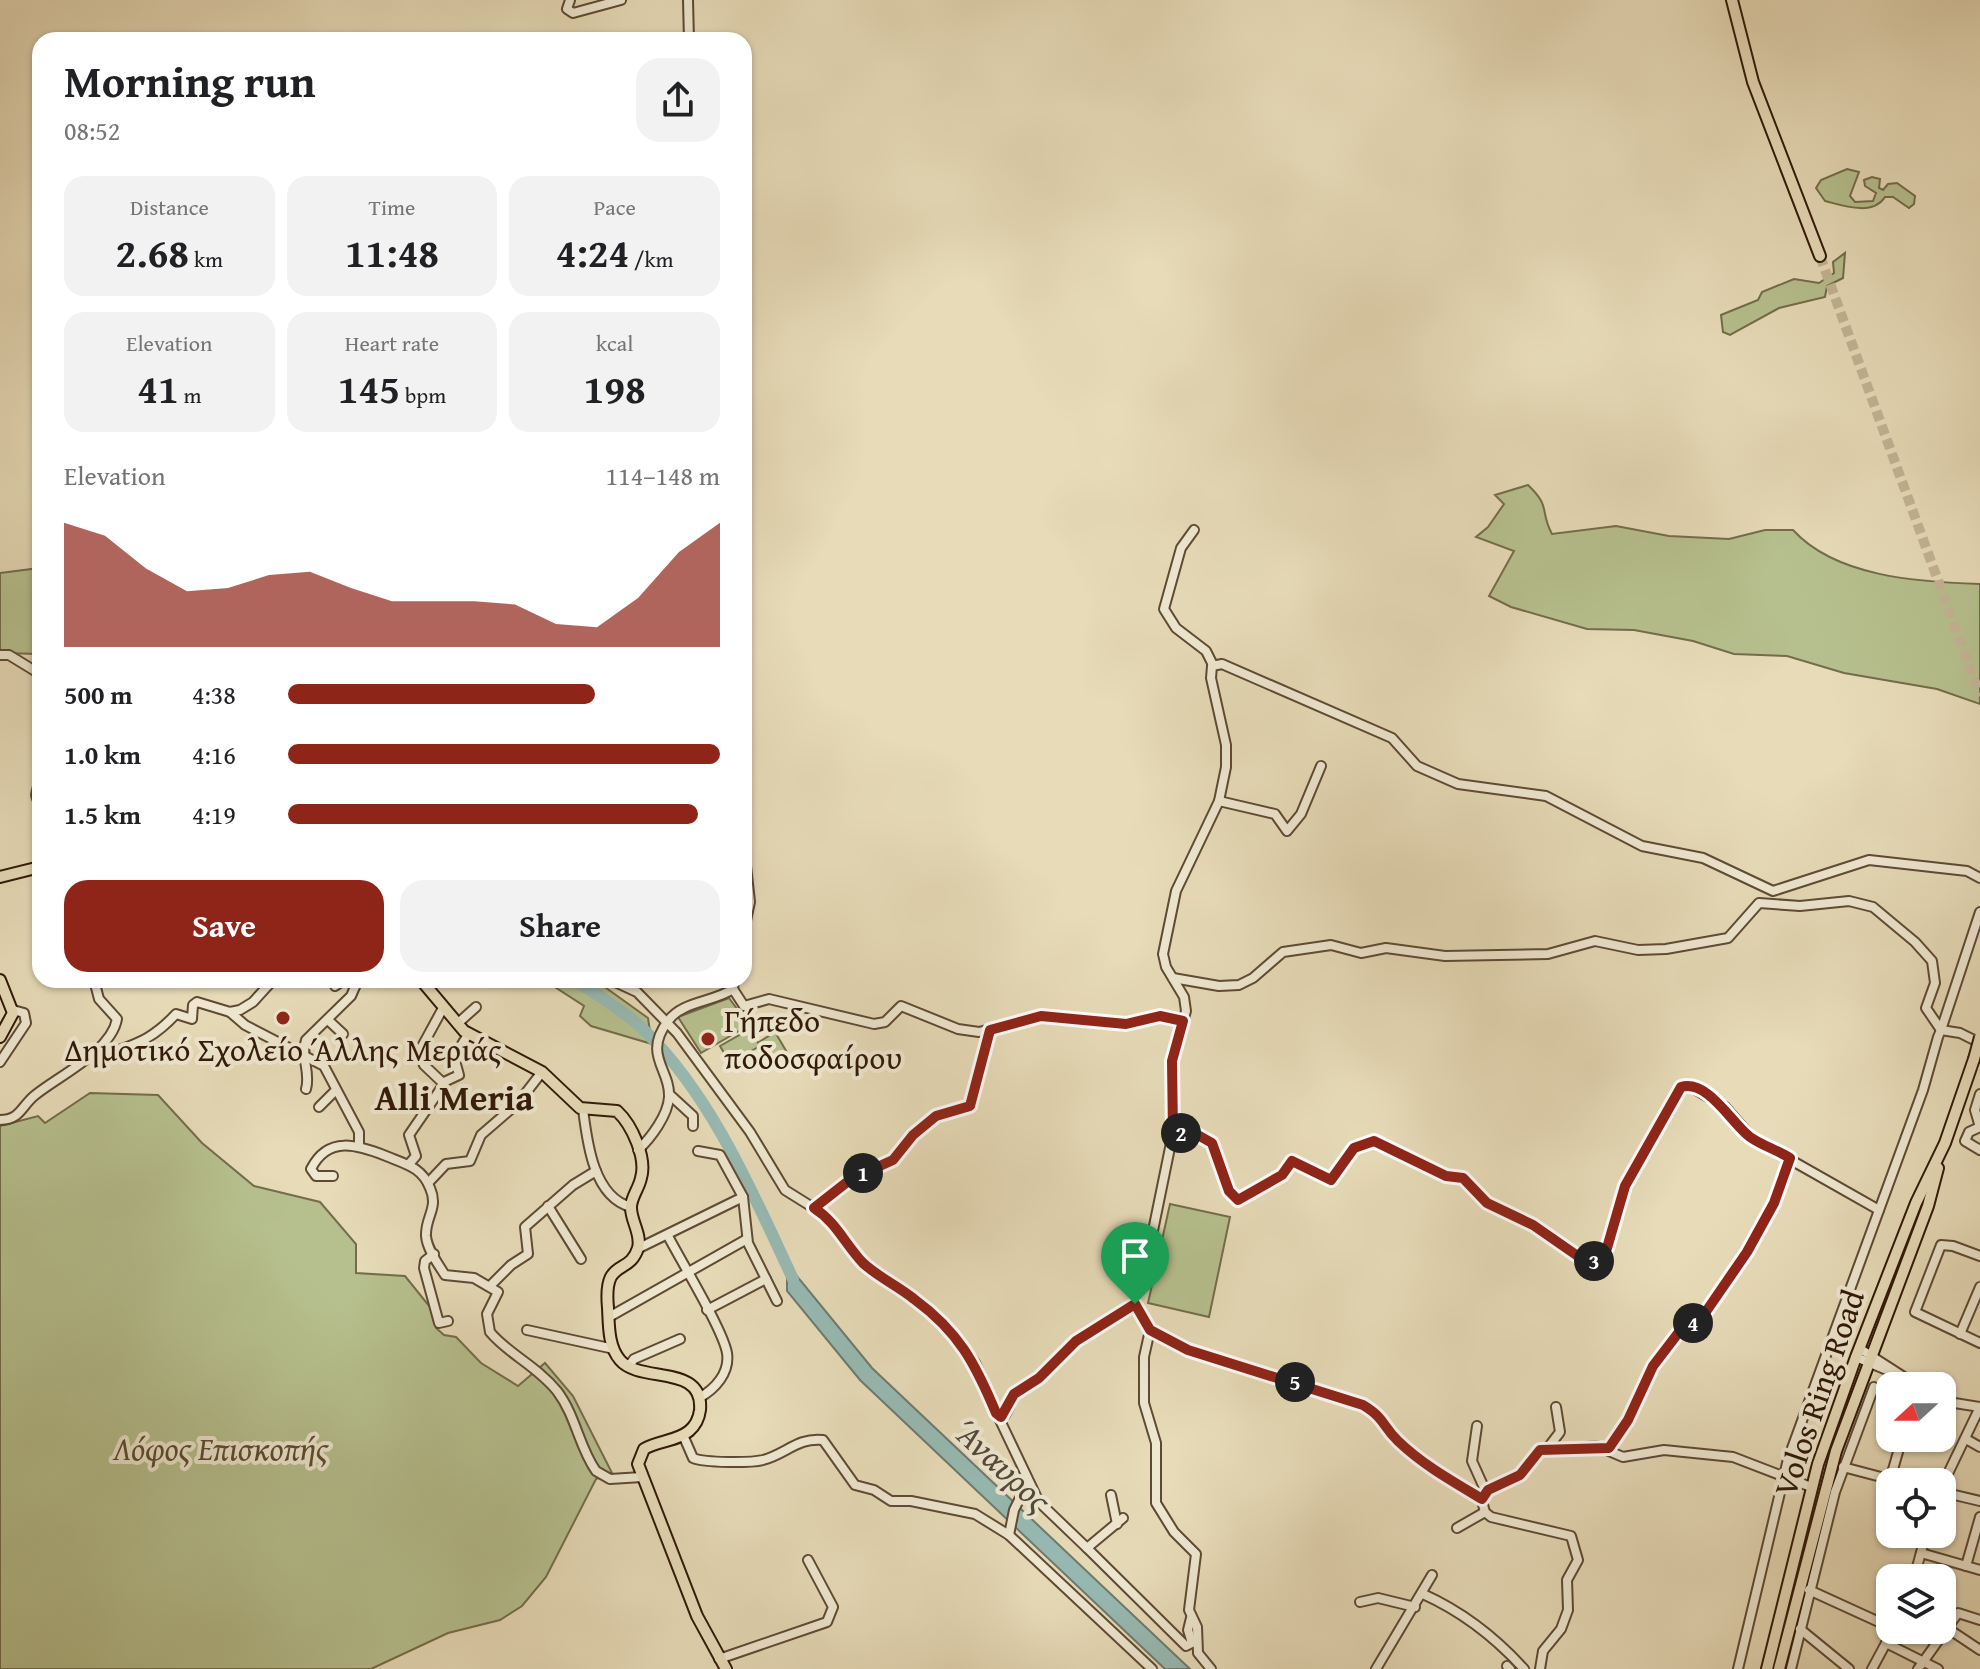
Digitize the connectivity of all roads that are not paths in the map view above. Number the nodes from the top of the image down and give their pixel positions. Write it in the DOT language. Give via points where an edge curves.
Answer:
graph roads {
  1 [pos="570,0"];
  2 [pos="621,0"];
  3 [pos="688,0"];
  4 [pos="1732,0"];
  5 [pos="689,32"];
  6 [pos="1820,256"];
  7 [pos="1194,530"];
  8 [pos="0,655"];
  9 [pos="1213,665"];
  10 [pos="32,669"];
  11 [pos="1321,766"];
  12 [pos="1219,801"];
  13 [pos="32,869"];
  14 [pos="0,877"];
  15 [pos="1980,878"];
  16 [pos="1980,912"];
  17 [pos="1173,978"];
  18 [pos="0,980"];
  19 [pos="96,988"];
  20 [pos="266,988"];
  21 [pos="354,988"];
  22 [pos="427,988"];
  23 [pos="628,988"];
  24 [pos="728,988"];
  25 [pos="735,988"];
  26 [pos="476,1007"];
  27 [pos="443,1008"];
  28 [pos="13,1010"];
  29 [pos="230,1012"];
  30 [pos="328,1020"];
  31 [pos="667,1021"];
  32 [pos="1183,1021"];
  33 [pos="457,1024"];
  34 [pos="990,1030"];
  35 [pos="1941,1030"];
  36 [pos="469,1033"];
  37 [pos="343,1034"];
  38 [pos="0,1037"];
  39 [pos="1980,1040"];
  40 [pos="304,1054"];
  41 [pos="89,1056"];
  42 [pos="0,1062"];
  43 [pos="542,1072"];
  44 [pos="444,1082"];
  45 [pos="306,1089"];
  46 [pos="336,1090"];
  47 [pos="669,1094"];
  48 [pos="1980,1094"];
  49 [pos="319,1107"];
  50 [pos="583,1109"];
  51 [pos="0,1120"];
  52 [pos="693,1126"];
  53 [pos="1980,1127"];
  54 [pos="1173,1133"];
  55 [pos="1945,1143"];
  56 [pos="359,1145"];
  57 [pos="638,1150"];
  58 [pos="1980,1150"];
  59 [pos="698,1151"];
  60 [pos="1790,1158"];
  61 [pos="409,1164"];
  62 [pos="596,1171"];
  63 [pos="333,1176"];
  64 [pos="428,1183"];
  65 [pos="743,1197"];
  66 [pos="548,1206"];
  67 [pos="631,1207"];
  68 [pos="814,1208"];
  69 [pos="1879,1210"];
  70 [pos="668,1236"];
  71 [pos="747,1239"];
  72 [pos="637,1249"];
  73 [pos="434,1254"];
  74 [pos="1980,1256"];
  75 [pos="581,1259"];
  76 [pos="686,1272"];
  77 [pos="766,1279"];
  78 [pos="490,1286"];
  79 [pos="1980,1287"];
  80 [pos="777,1301"];
  81 [pos="1135,1304"];
  82 [pos="707,1310"];
  83 [pos="609,1317"];
  84 [pos="448,1321"];
  85 [pos="527,1330"];
  86 [pos="1150,1330"];
  87 [pos="1960,1334"];
  88 [pos="680,1339"];
  89 [pos="1980,1343"];
  90 [pos="614,1349"];
  91 [pos="1858,1352"];
  92 [pos="1870,1359"];
  93 [pos="628,1367"];
  94 [pos="1895,1372"];
  95 [pos="1874,1387"];
  96 [pos="699,1398"];
  97 [pos="1956,1403"];
  98 [pos="1556,1407"];
  99 [pos="1980,1407"];
  100 [pos="998,1416"];
  101 [pos="1477,1426"];
  102 [pos="683,1435"];
  103 [pos="1966,1439"];
  104 [pos="1980,1447"];
  105 [pos="1609,1448"];
  106 [pos="1547,1449"];
  107 [pos="1843,1467"];
  108 [pos="1952,1468"];
  109 [pos="1876,1476"];
  110 [pos="642,1477"];
  111 [pos="1782,1478"];
  112 [pos="1028,1482"];
  113 [pos="1811,1487"];
  114 [pos="1956,1493"];
  115 [pos="1111,1495"];
  116 [pos="1484,1495"];
  117 [pos="1980,1501"];
  118 [pos="1485,1512"];
  119 [pos="1980,1517"];
  120 [pos="1457,1528"];
  121 [pos="1010,1530"];
  122 [pos="1087,1548"];
  123 [pos="1922,1548"];
  124 [pos="1921,1553"];
  125 [pos="808,1560"];
  126 [pos="1918,1564"];
  127 [pos="1966,1566"];
  128 [pos="1980,1570"];
  129 [pos="1432,1575"];
  130 [pos="1809,1590"];
  131 [pos="1423,1594"];
  132 [pos="1360,1602"];
  133 [pos="1415,1607"];
  134 [pos="1191,1618"];
  135 [pos="1956,1618"];
  136 [pos="1980,1620"];
  137 [pos="1876,1621"];
  138 [pos="1800,1629"];
  139 [pos="1956,1631"];
  140 [pos="1885,1644"];
  141 [pos="1888,1644"];
  142 [pos="1936,1644"];
  143 [pos="1980,1650"];
  144 [pos="719,1659"];
  145 [pos="1921,1666"];
  146 [pos="726,1669"];
  147 [pos="1152,1669"];
  148 [pos="1211,1669"];
  149 [pos="1376,1669"];
  150 [pos="1524,1669"];
  151 [pos="1540,1669"];
  152 [pos="1738,1669"];
  153 [pos="1767,1669"];
  154 [pos="1779,1669"];
  155 [pos="1791,1669"];
  156 [pos="1849,1669"];
  157 [pos="1872,1669"];
  158 [pos="1938,1669"];
  1 -- 2 [label="street" via="567,9 573,13"];
  3 -- 5 [label="street"];
  4 -- 6 [label="main road" via="1753,82"];
  7 -- 9 [label="street" via="1181,548 1164,609"];
  8 -- 10 [label="street"];
  9 -- 12 [label="street" via="1211,678 1227,753"];
  9 -- 15 [label="street" via="1222,664 1392,738 1417,766 1458,784 1546,796 1642,846 1703,858 1773,891 1869,860 1967,871"];
  11 -- 12 [label="street" via="1301,814 1287,831 1275,814"];
  12 -- 17 [label="street" via="1174,899 1163,954"];
  13 -- 14 [label="main road"];
  16 -- 35 [label="street"];
  17 -- 32 [label="street" via="1186,1004"];
  17 -- 35 [label="street" via="1239,985 1283,952 1331,945 1361,953 1386,948 1445,956 1548,954 1595,941 1638,950 1666,949 1724,940 1759,903 1849,901 1881,912 1926,953 1936,975 1927,1014"];
  18 -- 28 [label="main road"];
  19 -- 41 [label="street" via="117,1022"];
  20 -- 29 [label="street" via="249,1006"];
  21 -- 30 [label="street"];
  22 -- 27 [label="main road"];
  23 -- 31 [label="street"];
  24 -- 31 [label="street"];
  25 -- 34 [label="street" via="744,1006 769,999 874,1024 906,1006 958,1029"];
  26 -- 33 [label="street"];
  27 -- 33 [label="main road"];
  27 -- 44 [label="street" via="419,1052 424,1065"];
  28 -- 38 [label="main road"];
  28 -- 42 [label="street" via="24,1013 26,1023"];
  29 -- 40 [label="street"];
  29 -- 41 [label="street" via="197,1002 192,1019 176,1014 139,1045 96,1059"];
  30 -- 37 [label="street"];
  30 -- 40 [label="street" via="308,1038"];
  31 -- 47 [label="street" via="657,1050"];
  31 -- 68 [label="street" via="750,1132 777,1181"];
  32 -- 34 [label="street" via="1160,1016 1126,1024 1041,1016"];
  32 -- 54 [label="street" via="1172,1061"];
  33 -- 36 [label="main road"];
  34 -- 68 [label="street" via="970,1106 936,1116 893,1160 851,1179"];
  35 -- 39 [label="street"];
  35 -- 69 [label="street"];
  36 -- 43 [label="main road"];
  36 -- 44 [label="street" via="454,1058 459,1075"];
  39 -- 55 [label="main road, Volos Ring Road, bridge"];
  40 -- 45 [label="street"];
  40 -- 46 [label="street" via="324,1066"];
  41 -- 51 [label="street" via="17,1116"];
  43 -- 50 [label="main road"];
  43 -- 64 [label="street" via="518,1103 481,1135 470,1161 446,1164"];
  44 -- 61 [label="street" via="409,1135 416,1154"];
  46 -- 49 [label="street"];
  46 -- 56 [label="street" via="359,1132"];
  47 -- 52 [label="street" via="693,1116"];
  47 -- 57 [label="street" via="650,1138"];
  48 -- 53 [label="street" via="1975,1110"];
  50 -- 57 [label="main road" via="617,1111"];
  50 -- 62 [label="street"];
  53 -- 58 [label="street" via="1965,1141"];
  54 -- 60 [label="street" via="1196,1134 1212,1143 1229,1191 1238,1200 1282,1175 1292,1161 1331,1180 1354,1148 1376,1141 1446,1176 1463,1178 1487,1203 1533,1225 1588,1262 1598,1260 1607,1248 1625,1186 1681,1087 1693,1087 1725,1107 1752,1138"];
  54 -- 81 [label="street" via="1147,1260 1135,1285"];
  55 -- 91 [label="main road, Volos Ring Road"];
  55 -- 92 [label="main road, Volos Ring Road" via="1928,1206"];
  56 -- 61 [label="street"];
  56 -- 63 [label="street" via="329,1148 313,1165 313,1175"];
  57 -- 67 [label="main road" via="642,1175"];
  59 -- 65 [label="street" via="720,1155"];
  60 -- 69 [label="street"];
  60 -- 105 [label="street" via="1774,1203 1747,1252 1703,1316 1679,1332 1653,1366"];
  61 -- 64 [label="street"];
  62 -- 66 [label="street"];
  62 -- 67 [label="street" via="617,1200"];
  64 -- 73 [label="street" via="435,1207 426,1236"];
  65 -- 70 [label="street"];
  65 -- 71 [label="street"];
  66 -- 75 [label="street"];
  66 -- 78 [label="street" via="523,1231 528,1254"];
  67 -- 72 [label="main road"];
  68 -- 100 [label="street" via="864,1263 951,1331 975,1363"];
  69 -- 111 [label="street"];
  70 -- 72 [label="street"];
  70 -- 76 [label="street"];
  71 -- 76 [label="street"];
  71 -- 77 [label="street"];
  72 -- 83 [label="main road" via="608,1279"];
  73 -- 78 [label="street" via="449,1278 471,1278"];
  73 -- 84 [label="street" via="424,1268 439,1323"];
  74 -- 87 [label="street" via="1942,1245 1916,1313"];
  76 -- 82 [label="street"];
  76 -- 83 [label="street"];
  77 -- 80 [label="street"];
  77 -- 82 [label="street"];
  78 -- 110 [label="street" via="498,1294 487,1314 490,1332 558,1393 596,1471 607,1478"];
  79 -- 87 [label="street"];
  81 -- 86 [label="street"];
  81 -- 100 [label="street" via="1076,1341 1016,1393 1005,1415"];
  82 -- 96 [label="street" via="727,1362 718,1382"];
  83 -- 90 [label="main road"];
  85 -- 90 [label="street"];
  86 -- 116 [label="street" via="1196,1353 1357,1402 1384,1419 1395,1438 1435,1472"];
  86 -- 134 [label="street" via="1144,1403 1156,1443 1156,1499 1168,1524 1196,1554"];
  87 -- 89 [label="street"];
  88 -- 93 [label="street" via="634,1359"];
  90 -- 93 [label="main road"];
  91 -- 92 [label="street"];
  91 -- 113 [label="main road, Volos Ring Road"];
  92 -- 94 [label="street"];
  92 -- 154 [label="main road, Volos Ring Road" via="1818,1510"];
  93 -- 96 [label="main road" via="680,1378"];
  95 -- 107 [label="street"];
  96 -- 102 [label="main road" via="698,1418"];
  97 -- 99 [label="street"];
  98 -- 106 [label="street" via="1560,1430"];
  99 -- 103 [label="street"];
  100 -- 112 [label="street"];
  101 -- 116 [label="street" via="1472,1461"];
  102 -- 110 [label="main road" via="641,1452"];
  102 -- 121 [label="street" via="693,1458 705,1461 763,1460 799,1442 823,1440 855,1485 894,1502 975,1514"];
  103 -- 104 [label="street"];
  103 -- 108 [label="street"];
  105 -- 106 [label="street"];
  105 -- 111 [label="street" via="1623,1457 1664,1450 1733,1457"];
  106 -- 116 [label="street" via="1534,1454 1520,1475"];
  107 -- 109 [label="street"];
  107 -- 130 [label="street"];
  110 -- 144 [label="main road"];
  111 -- 113 [label="street"];
  111 -- 152 [label="street"];
  112 -- 121 [label="street"];
  112 -- 122 [label="street" via="1042,1506"];
  113 -- 153 [label="main road, Volos Ring Road"];
  114 -- 117 [label="street"];
  115 -- 122 [label="street" via="1120,1521"];
  116 -- 118 [label="street"];
  118 -- 120 [label="street"];
  118 -- 151 [label="street" via="1573,1539 1578,1560 1567,1580 1568,1610 1561,1629 1542,1652"];
  119 -- 127 [label="street"];
  121 -- 147 [label="street"];
  122 -- 134 [label="street" via="1186,1646 1192,1643"];
  123 -- 124 [label="street"];
  124 -- 126 [label="street"];
  124 -- 127 [label="street"];
  125 -- 144 [label="street" via="832,1604 827,1622"];
  127 -- 128 [label="street"];
  129 -- 131 [label="street"];
  130 -- 137 [label="street"];
  130 -- 138 [label="street"];
  131 -- 133 [label="street"];
  131 -- 150 [label="street" via="1497,1639"];
  132 -- 133 [label="street" via="1378,1598"];
  133 -- 149 [label="street"];
  134 -- 148 [label="street" via="1197,1627 1198,1653"];
  135 -- 136 [label="street" via="1962,1612"];
  138 -- 155 [label="street"];
  138 -- 156 [label="street"];
  139 -- 143 [label="street"];
  140 -- 157 [label="street"];
  141 -- 145 [label="street"];
  142 -- 145 [label="street"];
  144 -- 146 [label="main road"];
  145 -- 158 [label="street"];
}
